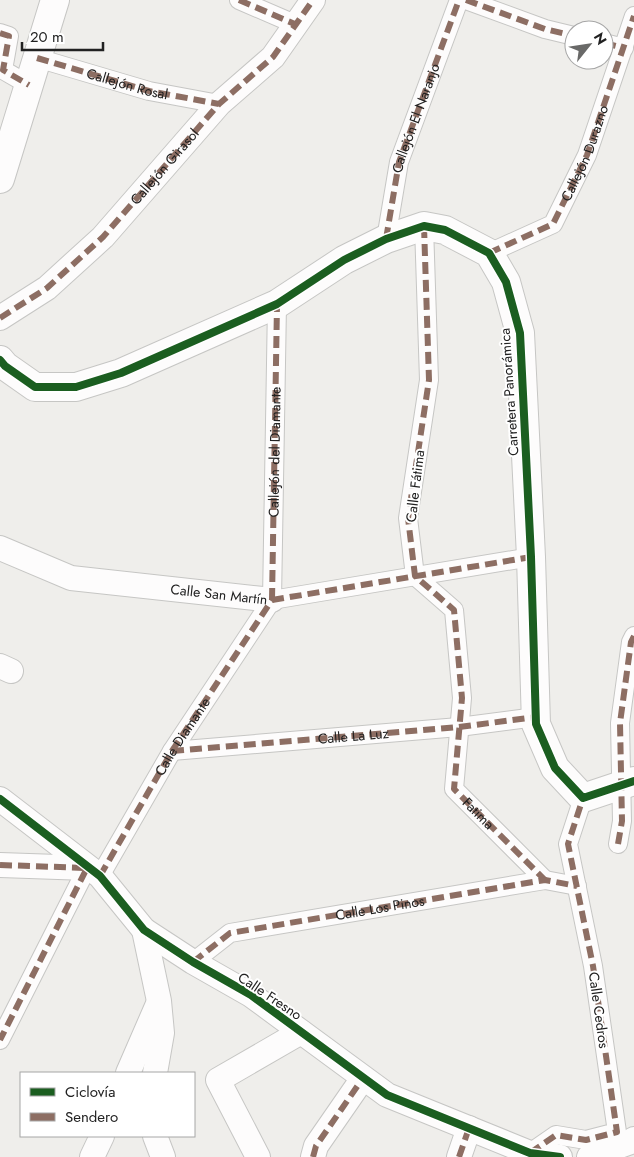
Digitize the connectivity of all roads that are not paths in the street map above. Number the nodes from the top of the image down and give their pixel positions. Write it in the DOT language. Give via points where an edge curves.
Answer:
graph roads {
  1 [pos="55,0"];
  2 [pos="239,0"];
  3 [pos="313,0"];
  4 [pos="459,0"];
  5 [pos="466,0"];
  6 [pos="634,16"];
  7 [pos="297,25"];
  8 [pos="0,33"];
  9 [pos="564,34"];
  10 [pos="614,46"];
  11 [pos="624,48"];
  12 [pos="37,58"];
  13 [pos="29,85"];
  14 [pos="219,104"];
  15 [pos="0,179"];
  16 [pos="424,226"];
  17 [pos="386,239"];
  18 [pos="489,253"];
  19 [pos="277,304"];
  20 [pos="0,318"];
  21 [pos="0,360"];
  22 [pos="0,548"];
  23 [pos="530,557"];
  24 [pos="415,576"];
  25 [pos="272,600"];
  26 [pos="634,636"];
  27 [pos="536,717"];
  28 [pos="459,727"];
  29 [pos="172,751"];
  30 [pos="628,783"];
  31 [pos="583,798"];
  32 [pos="0,799"];
  33 [pos="618,844"];
  34 [pos="0,865"];
  35 [pos="94,872"];
  36 [pos="545,880"];
  37 [pos="577,886"];
  38 [pos="144,930"];
  39 [pos="193,962"];
  40 [pos="159,1001"];
  41 [pos="301,1032"];
  42 [pos="0,1040"];
  43 [pos="128,1072"];
  44 [pos="155,1072"];
  45 [pos="363,1078"];
  46 [pos="468,1128"];
  47 [pos="102,1137"];
  48 [pos="155,1137"];
  49 [pos="634,1139"];
  50 [pos="530,1153"];
  51 [pos="92,1157"];
  52 [pos="164,1157"];
  53 [pos="258,1157"];
  54 [pos="313,1157"];
  55 [pos="459,1157"];
  56 [pos="560,1157"];
  57 [pos="589,1157"];
  1 -- 12 [label="street"];
  2 -- 7 [label="street"];
  3 -- 7 [label="street, Callejón Girasol"];
  4 -- 17 [label="street, Callejón El Naranjo" via="399,162"];
  5 -- 9 [label="street"];
  6 -- 11 [label="street, Callejón Durazno"];
  7 -- 14 [label="street, Callejón Girasol" via="273,58"];
  8 -- 13 [label="street" via="9,36 3,70"];
  10 -- 11 [label="street"];
  11 -- 18 [label="street, Callejón Durazno" via="587,155 553,224"];
  12 -- 13 [label="street"];
  12 -- 14 [label="street, Callejón Rosal" via="149,90"];
  13 -- 15 [label="street"];
  14 -- 20 [label="street, Callejón Girasol" via="102,237 47,288"];
  16 -- 17 [label="street"];
  16 -- 18 [label="street" via="445,230"];
  16 -- 24 [label="street, Calle Fátima" via="429,380 408,518"];
  17 -- 19 [label="street" via="344,260"];
  18 -- 23 [label="street, Carretera Panorámica" via="506,282 520,333"];
  19 -- 21 [label="street" via="121,373 76,387 35,387"];
  19 -- 25 [label="street, Callejón del Diamante"];
  22 -- 25 [label="street, Calle San Martín" via="71,578"];
  23 -- 24 [label="street, Calle San Martín"];
  23 -- 27 [label="street, Carretera Panorámica"];
  24 -- 25 [label="street, Calle San Martín"];
  24 -- 28 [label="street" via="454,610 462,698"];
  25 -- 29 [label="street, Calle Diamante"];
  26 -- 30 [label="street" via="620,723"];
  27 -- 28 [label="street, Calle La Luz"];
  27 -- 31 [label="street, Carretera Panorámica" via="554,768"];
  28 -- 29 [label="street, Calle La Luz"];
  28 -- 36 [label="street, Fatima" via="454,789"];
  29 -- 35 [label="street, Calle Diamante"];
  30 -- 31 [label="street"];
  30 -- 33 [label="street"];
  31 -- 37 [label="street, Calle Cedros" via="568,844"];
  32 -- 35 [label="street, Calle Fresno"];
  34 -- 35 [label="street"];
  35 -- 38 [label="street, Calle Fresno"];
  35 -- 42 [label="street, Calle Diamante"];
  36 -- 37 [label="street, Calle Los Pinos"];
  36 -- 39 [label="street, Calle Los Pinos" via="230,933"];
  37 -- 50 [label="street, Calle Cedros" via="593,966 616,1132 586,1140 556,1135"];
  38 -- 39 [label="street, Calle Fresno"];
  38 -- 40 [label="street"];
  39 -- 41 [label="street, Calle Fresno" via="251,995"];
  40 -- 43 [label="street"];
  40 -- 44 [label="street" via="162,1033"];
  41 -- 45 [label="street, Calle Fresno"];
  41 -- 53 [label="street" via="218,1080"];
  45 -- 46 [label="street, Calle Fresno" via="387,1095"];
  45 -- 54 [label="street" via="316,1146"];
  46 -- 50 [label="street, Calle Fresno"];
  46 -- 55 [label="street"];
  47 -- 51 [label="street"];
  48 -- 52 [label="street"];
  49 -- 57 [label="street"];
  50 -- 56 [label="street, Calle Fresno"];
}
